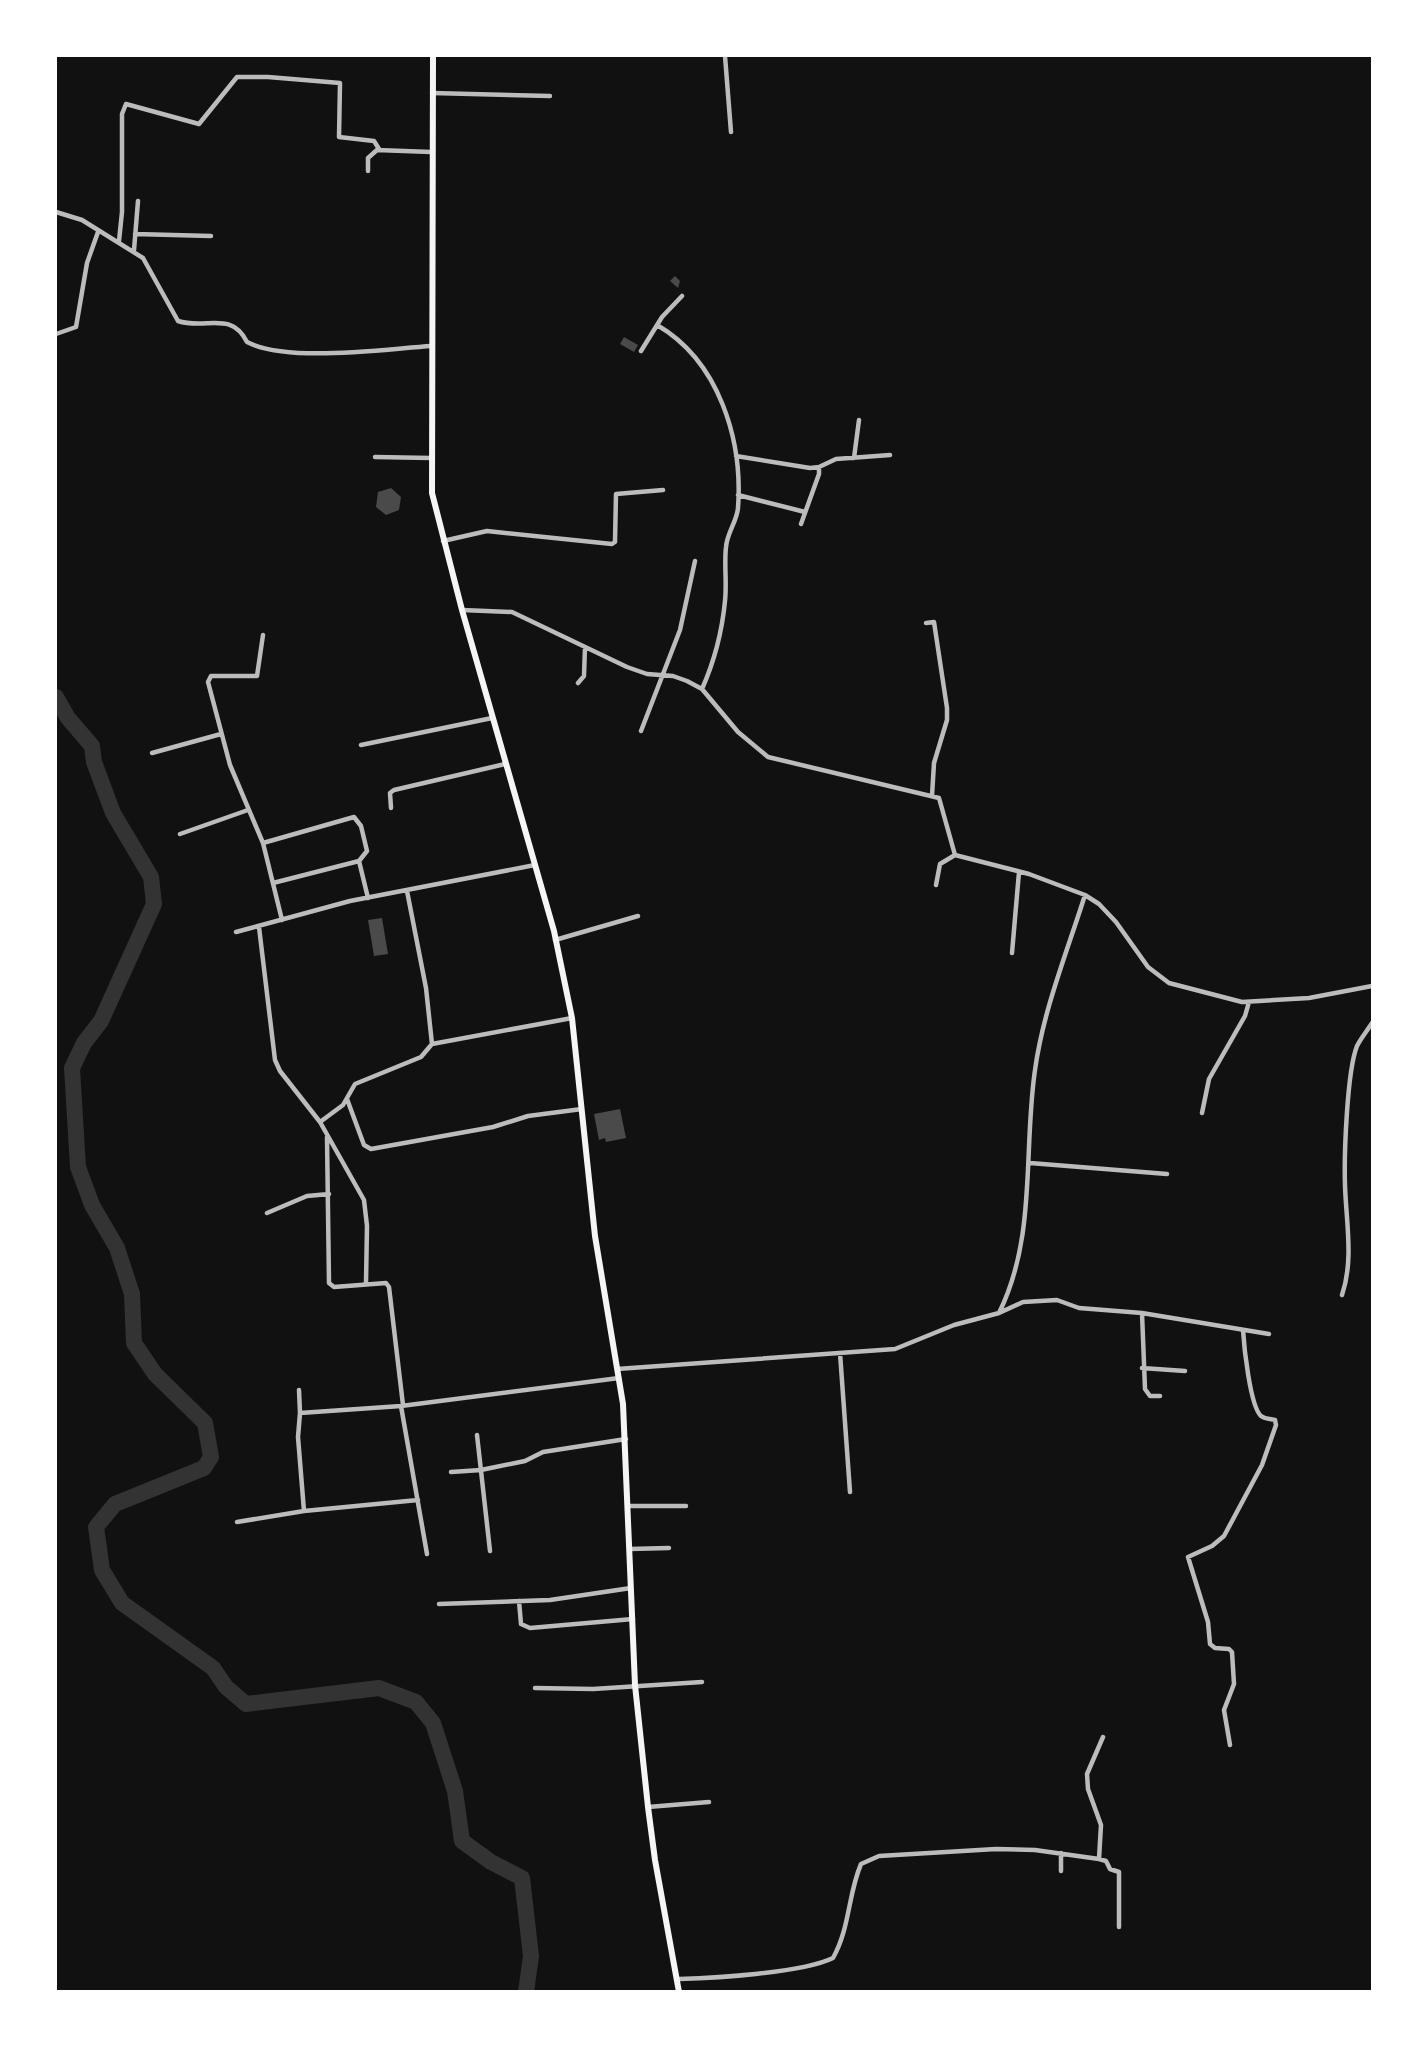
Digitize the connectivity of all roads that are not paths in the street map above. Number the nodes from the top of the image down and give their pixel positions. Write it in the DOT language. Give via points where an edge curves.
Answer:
graph roads {
  1 [pos="433,56"];
  2 [pos="725,56"];
  3 [pos="432,93"];
  4 [pos="550,96"];
  5 [pos="731,132"];
  6 [pos="379,149"];
  7 [pos="431,153"];
  8 [pos="368,171"];
  9 [pos="138,201"];
  10 [pos="56,212"];
  11 [pos="98,232"];
  12 [pos="135,234"];
  13 [pos="211,237"];
  14 [pos="118,241"];
  15 [pos="134,250"];
  16 [pos="682,296"];
  17 [pos="657,325"];
  18 [pos="56,334"];
  19 [pos="431,346"];
  20 [pos="641,351"];
  21 [pos="859,420"];
  22 [pos="890,454"];
  23 [pos="736,456"];
  24 [pos="375,457"];
  25 [pos="431,458"];
  26 [pos="854,458"];
  27 [pos="819,467"];
  28 [pos="663,490"];
  29 [pos="738,495"];
  30 [pos="805,512"];
  31 [pos="801,524"];
  32 [pos="442,541"];
  33 [pos="695,561"];
  34 [pos="462,610"];
  35 [pos="926,623"];
  36 [pos="263,635"];
  37 [pos="585,647"];
  38 [pos="664,676"];
  39 [pos="578,684"];
  40 [pos="702,689"];
  41 [pos="492,718"];
  42 [pos="641,731"];
  43 [pos="221,734"];
  44 [pos="361,746"];
  45 [pos="152,753"];
  46 [pos="505,764"];
  47 [pos="932,796"];
  48 [pos="391,808"];
  49 [pos="248,810"];
  50 [pos="180,834"];
  51 [pos="262,843"];
  52 [pos="955,855"];
  53 [pos="359,861"];
  54 [pos="535,865"];
  55 [pos="1019,872"];
  56 [pos="273,883"];
  57 [pos="936,885"];
  58 [pos="407,891"];
  59 [pos="1085,894"];
  60 [pos="368,898"];
  61 [pos="638,916"];
  62 [pos="282,920"];
  63 [pos="259,927"];
  64 [pos="237,932"];
  65 [pos="555,940"];
  66 [pos="1011,953"];
  67 [pos="1372,986"];
  68 [pos="1249,1002"];
  69 [pos="572,1018"];
  70 [pos="1372,1023"];
  71 [pos="432,1044"];
  72 [pos="347,1099"];
  73 [pos="582,1109"];
  74 [pos="1202,1113"];
  75 [pos="320,1122"];
  76 [pos="327,1134"];
  77 [pos="1030,1162"];
  78 [pos="1167,1174"];
  79 [pos="329,1194"];
  80 [pos="267,1213"];
  81 [pos="366,1283"];
  82 [pos="1342,1295"];
  83 [pos="999,1313"];
  84 [pos="1142,1313"];
  85 [pos="1243,1330"];
  86 [pos="1269,1334"];
  87 [pos="840,1353"];
  88 [pos="1143,1368"];
  89 [pos="617,1369"];
  90 [pos="1185,1371"];
  91 [pos="618,1377"];
  92 [pos="299,1390"];
  93 [pos="1160,1396"];
  94 [pos="402,1406"];
  95 [pos="300,1413"];
  96 [pos="477,1435"];
  97 [pos="626,1439"];
  98 [pos="481,1470"];
  99 [pos="450,1472"];
  100 [pos="850,1492"];
  101 [pos="418,1500"];
  102 [pos="628,1506"];
  103 [pos="686,1506"];
  104 [pos="304,1511"];
  105 [pos="237,1522"];
  106 [pos="669,1548"];
  107 [pos="629,1549"];
  108 [pos="489,1551"];
  109 [pos="427,1554"];
  110 [pos="631,1588"];
  111 [pos="519,1601"];
  112 [pos="439,1604"];
  113 [pos="633,1619"];
  114 [pos="702,1682"];
  115 [pos="635,1685"];
  116 [pos="535,1688"];
  117 [pos="1103,1737"];
  118 [pos="1230,1745"];
  119 [pos="709,1802"];
  120 [pos="648,1807"];
  121 [pos="1061,1853"];
  122 [pos="1100,1859"];
  123 [pos="1061,1871"];
  124 [pos="1119,1927"];
  125 [pos="679,1979"];
  126 [pos="679,1992"];
  1 -- 3 [label="main road"];
  2 -- 5 [label="street"];
  3 -- 4 [label="street"];
  3 -- 7 [label="main road"];
  6 -- 7 [label="street"];
  6 -- 8 [label="street" via="368,158"];
  6 -- 14 [label="street" via="368,139 339,137 340,82 237,77 199,124 126,104 122,114 122,212"];
  7 -- 19 [label="main road"];
  9 -- 12 [label="street"];
  10 -- 11 [label="street" via="82,220"];
  11 -- 14 [label="street"];
  11 -- 18 [label="street" via="85,272 76,327"];
  12 -- 13 [label="street"];
  12 -- 15 [label="street"];
  14 -- 15 [label="street"];
  15 -- 19 [label="street" via="150,267 178,321 231,324 255,346 276,351 335,352"];
  16 -- 17 [label="street"];
  17 -- 20 [label="street"];
  17 -- 23 [label="street" via="679,340 719,394"];
  19 -- 25 [label="main road"];
  21 -- 26 [label="street"];
  22 -- 26 [label="street"];
  23 -- 27 [label="street"];
  23 -- 29 [label="street"];
  24 -- 25 [label="street"];
  25 -- 32 [label="main road" via="432,493"];
  26 -- 27 [label="street" via="836,459"];
  27 -- 30 [label="street"];
  28 -- 32 [label="street" via="616,494 612,544 487,531"];
  29 -- 30 [label="street"];
  29 -- 40 [label="street" via="738,511 726,547 725,601 719,640"];
  30 -- 31 [label="street"];
  32 -- 34 [label="main road"];
  33 -- 38 [label="street" via="680,630"];
  34 -- 37 [label="street" via="512,612"];
  34 -- 41 [label="main road"];
  35 -- 47 [label="street" via="934,622 947,708 934,763"];
  36 -- 43 [label="street" via="257,676 211,676 208,682"];
  37 -- 38 [label="street" via="627,667"];
  37 -- 39 [label="street" via="584,676"];
  38 -- 40 [label="street"];
  38 -- 42 [label="street"];
  40 -- 47 [label="street" via="738,732 768,758"];
  41 -- 44 [label="street"];
  41 -- 46 [label="main road"];
  43 -- 45 [label="street"];
  43 -- 49 [label="street"];
  46 -- 48 [label="street" via="394,790 390,794"];
  46 -- 54 [label="main road"];
  47 -- 52 [label="street" via="941,801"];
  49 -- 50 [label="street"];
  49 -- 51 [label="street"];
  51 -- 53 [label="street" via="354,817 367,850"];
  51 -- 56 [label="street"];
  52 -- 55 [label="street"];
  52 -- 57 [label="street" via="940,864"];
  53 -- 56 [label="street"];
  53 -- 60 [label="street"];
  54 -- 58 [label="street"];
  54 -- 65 [label="main road"];
  55 -- 59 [label="street"];
  55 -- 66 [label="street"];
  56 -- 62 [label="street"];
  58 -- 60 [label="street"];
  58 -- 71 [label="street" via="426,988"];
  59 -- 68 [label="street" via="1116,922 1158,976 1169,983"];
  59 -- 77 [label="street" via="1035,1070"];
  60 -- 62 [label="street"];
  61 -- 65 [label="street"];
  62 -- 63 [label="street"];
  63 -- 64 [label="street"];
  63 -- 75 [label="street" via="275,1060"];
  65 -- 69 [label="main road"];
  67 -- 68 [label="street" via="1309,998"];
  68 -- 74 [label="street" via="1209,1079"];
  69 -- 71 [label="street"];
  69 -- 73 [label="main road"];
  70 -- 82 [label="street" via="1353,1058 1345,1160 1347,1281"];
  71 -- 72 [label="street" via="421,1057 355,1084"];
  72 -- 73 [label="street" via="364,1145 371,1149 493,1127 528,1116"];
  72 -- 75 [label="street"];
  73 -- 89 [label="main road" via="595,1236"];
  75 -- 76 [label="street"];
  76 -- 79 [label="street"];
  76 -- 81 [label="street" via="364,1200"];
  77 -- 78 [label="street"];
  77 -- 83 [label="street" via="1024,1228"];
  79 -- 80 [label="street" via="307,1196"];
  79 -- 81 [label="street" via="329,1283 334,1287"];
  81 -- 94 [label="street" via="387,1283 390,1291"];
  83 -- 84 [label="street" via="1023,1302 1057,1300 1079,1308"];
  83 -- 87 [label="street" via="954,1325 895,1349"];
  84 -- 85 [label="street"];
  84 -- 88 [label="street"];
  85 -- 86 [label="street"];
  85 -- 118 [label="street" via="1245,1361 1258,1412 1265,1419 1275,1420 1276,1425 1262,1465 1224,1536 1188,1557 1208,1622 1210,1644 1232,1652 1234,1684 1224,1710"];
  87 -- 89 [label="street"];
  87 -- 100 [label="street"];
  88 -- 90 [label="street"];
  88 -- 93 [label="street" via="1146,1394"];
  89 -- 91 [label="main road"];
  91 -- 94 [label="street"];
  91 -- 97 [label="main road"];
  92 -- 95 [label="street"];
  94 -- 95 [label="street"];
  94 -- 101 [label="street"];
  95 -- 104 [label="street"];
  96 -- 98 [label="street"];
  97 -- 98 [label="street" via="543,1452 525,1461"];
  97 -- 102 [label="main road"];
  98 -- 99 [label="street"];
  98 -- 108 [label="street"];
  101 -- 104 [label="street"];
  101 -- 109 [label="street"];
  102 -- 103 [label="street"];
  102 -- 107 [label="main road"];
  104 -- 105 [label="street"];
  106 -- 107 [label="street"];
  107 -- 110 [label="main road"];
  110 -- 111 [label="street"];
  110 -- 113 [label="main road"];
  111 -- 112 [label="street"];
  111 -- 113 [label="street" via="521,1624 530,1628"];
  113 -- 115 [label="main road"];
  114 -- 115 [label="street"];
  115 -- 116 [label="street"];
  115 -- 120 [label="main road"];
  117 -- 122 [label="street" via="1087,1774 1088,1789 1101,1825"];
  119 -- 120 [label="street"];
  120 -- 125 [label="main road"];
  121 -- 122 [label="street"];
  121 -- 123 [label="street"];
  121 -- 125 [label="street" via="996,1849 879,1856 861,1864 849,1916 833,1958 797,1967"];
  122 -- 124 [label="street" via="1119,1872"];
  125 -- 126 [label="main road"];
}
